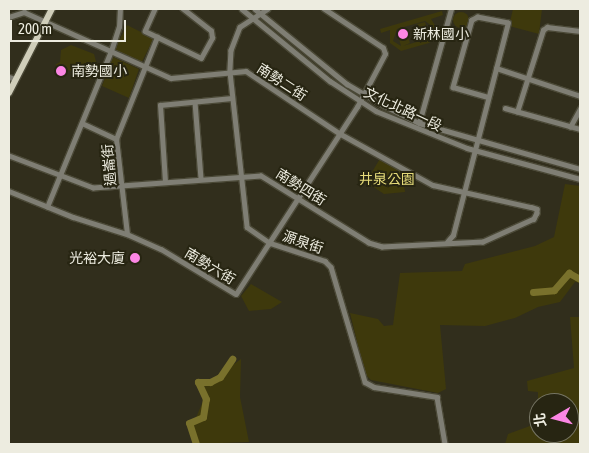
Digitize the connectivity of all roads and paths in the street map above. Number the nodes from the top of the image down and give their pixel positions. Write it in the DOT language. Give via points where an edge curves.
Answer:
graph roads {
  1 [pos="52,9"];
  2 [pos="120,9"];
  3 [pos="155,9"];
  4 [pos="183,9"];
  5 [pos="242,9"];
  6 [pos="254,9"];
  7 [pos="268,9"];
  8 [pos="324,9"];
  9 [pos="451,9"];
  10 [pos="260,13"];
  11 [pos="9,17"];
  12 [pos="252,17"];
  13 [pos="45,23"];
  14 [pos="580,30"];
  15 [pos="157,37"];
  16 [pos="110,51"];
  17 [pos="143,68"];
  18 [pos="496,68"];
  19 [pos="230,72"];
  20 [pos="12,78"];
  21 [pos="528,79"];
  22 [pos="9,92"];
  23 [pos="364,95"];
  24 [pos="580,96"];
  25 [pos="487,97"];
  26 [pos="232,98"];
  27 [pos="195,102"];
  28 [pos="360,102"];
  29 [pos="505,108"];
  30 [pos="580,109"];
  31 [pos="517,112"];
  32 [pos="82,123"];
  33 [pos="419,123"];
  34 [pos="570,127"];
  35 [pos="580,129"];
  36 [pos="339,133"];
  37 [pos="116,139"];
  38 [pos="476,140"];
  39 [pos="473,150"];
  40 [pos="9,156"];
  41 [pos="580,169"];
  42 [pos="60,175"];
  43 [pos="240,175"];
  44 [pos="580,178"];
  45 [pos="201,179"];
  46 [pos="165,182"];
  47 [pos="122,186"];
  48 [pos="9,191"];
  49 [pos="462,192"];
  50 [pos="297,198"];
  51 [pos="47,207"];
  52 [pos="537,209"];
  53 [pos="127,234"];
  54 [pos="447,242"];
  55 [pos="270,243"];
  56 [pos="445,444"];
  1 -- 13 [label="main road"];
  2 -- 16 [label="street" via="119,26"];
  3 -- 15 [label="street" via="145,31"];
  4 -- 15 [label="street" via="211,31 212,38 204,56 198,58"];
  5 -- 12 [label="street, 文化北路一段"];
  6 -- 10 [label="street, 文化北路一段"];
  7 -- 10 [label="street"];
  8 -- 23 [label="street, 南勢六街" via="385,51"];
  9 -- 33 [label="street"];
  10 -- 12 [label="street"];
  10 -- 23 [label="street, 文化北路一段"];
  11 -- 13 [label="street, 南勢二街" via="24,12"];
  12 -- 19 [label="street, 源泉街" via="236,34"];
  12 -- 28 [label="street, 文化北路一段"];
  13 -- 16 [label="street, 南勢二街"];
  13 -- 20 [label="main road"];
  14 -- 21 [label="street" via="545,28"];
  15 -- 17 [label="street, 過崙街"];
  16 -- 17 [label="street, 南勢二街"];
  16 -- 32 [label="street"];
  17 -- 19 [label="street, 南勢二街" via="170,78"];
  17 -- 37 [label="street, 過崙街"];
  18 -- 21 [label="street"];
  18 -- 25 [label="street"];
  18 -- 25 [label="street" via="508,23 474,18 453,87"];
  19 -- 26 [label="street, 源泉街"];
  19 -- 36 [label="street, 南勢二街" via="246,72"];
  20 -- 22 [label="main road"];
  21 -- 24 [label="street"];
  21 -- 31 [label="street"];
  23 -- 28 [label="street, 南勢六街"];
  23 -- 33 [label="street, 文化北路一段"];
  25 -- 38 [label="street"];
  26 -- 27 [label="street"];
  26 -- 43 [label="street, 源泉街"];
  27 -- 45 [label="street"];
  27 -- 46 [label="street" via="160,105"];
  28 -- 36 [label="street, 南勢六街"];
  28 -- 39 [label="street, 文化北路一段" via="416,130"];
  29 -- 31 [label="street"];
  30 -- 34 [label="street"];
  31 -- 34 [label="street"];
  32 -- 37 [label="street"];
  32 -- 42 [label="street"];
  33 -- 38 [label="street, 文化北路一段"];
  34 -- 35 [label="street"];
  36 -- 49 [label="street, 南勢二街" via="434,186"];
  36 -- 50 [label="street, 南勢六街"];
  37 -- 47 [label="street, 過崙街"];
  38 -- 39 [label="street"];
  38 -- 41 [label="street, 文化北路一段"];
  39 -- 44 [label="street, 文化北路一段"];
  39 -- 49 [label="street"];
  40 -- 42 [label="street, 南勢四街"];
  42 -- 47 [label="street, 南勢四街" via="93,188"];
  42 -- 51 [label="street"];
  43 -- 45 [label="street, 南勢四街"];
  43 -- 50 [label="street, 南勢四街" via="261,176"];
  43 -- 55 [label="street, 源泉街" via="247,227"];
  45 -- 46 [label="street, 南勢四街"];
  46 -- 47 [label="street, 南勢四街"];
  47 -- 53 [label="street, 過崙街"];
  48 -- 51 [label="street, 南勢六街"];
  49 -- 52 [label="street, 南勢二街"];
  49 -- 54 [label="street" via="453,235"];
  50 -- 54 [label="street, 南勢四街" via="369,243 382,247"];
  50 -- 55 [label="street, 南勢六街"];
  51 -- 53 [label="street, 南勢六街"];
  52 -- 54 [label="street, 南勢四街" via="534,219 483,242"];
  53 -- 55 [label="street, 南勢六街" via="161,249 236,294"];
  55 -- 56 [label="street, 源泉街" via="324,261 331,267 365,382 374,387 437,397"];
}
